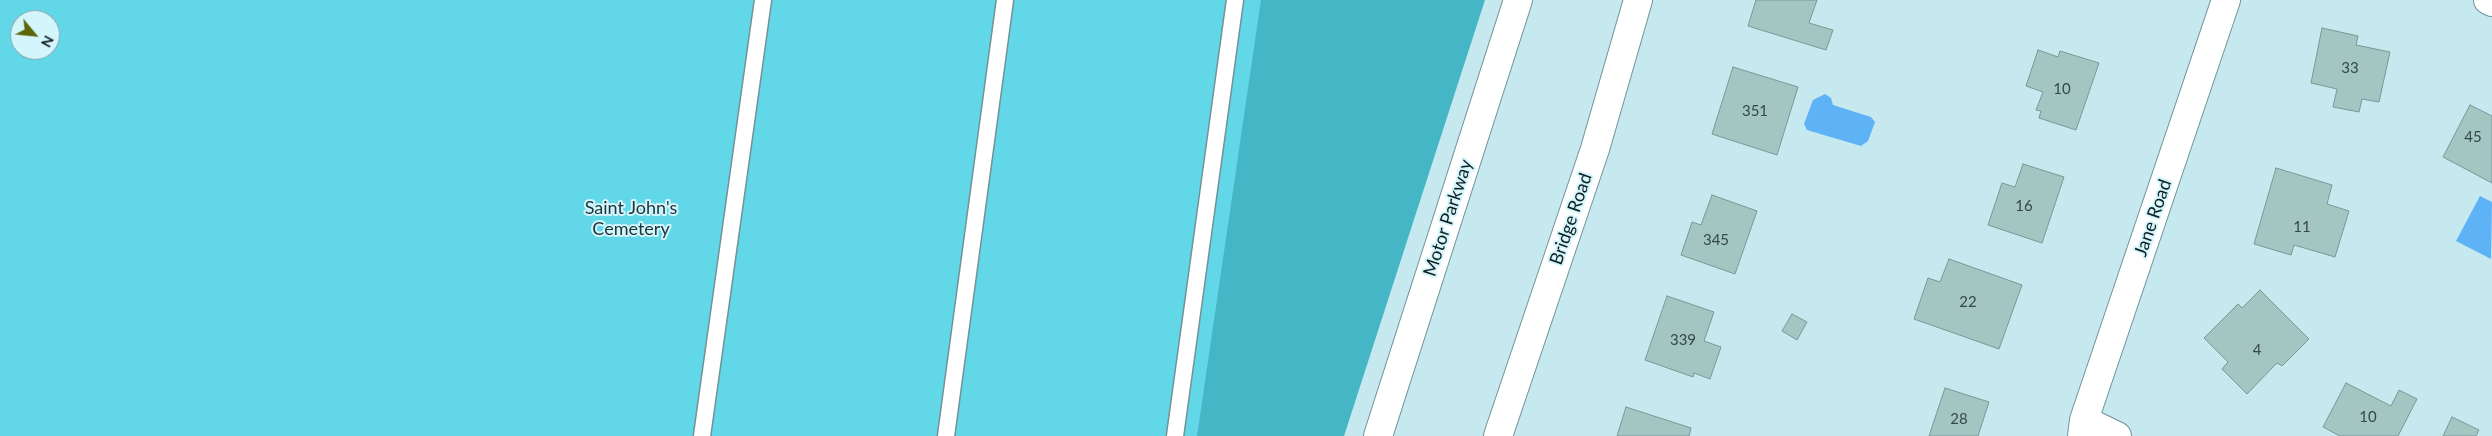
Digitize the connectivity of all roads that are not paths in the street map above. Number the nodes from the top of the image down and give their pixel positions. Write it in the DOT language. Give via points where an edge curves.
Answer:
graph roads {
  1 [pos="764,0"];
  2 [pos="1005,0"];
  3 [pos="1235,0"];
  4 [pos="1518,0"];
  5 [pos="1638,0"];
  6 [pos="2226,0"];
  7 [pos="2488,0"];
  8 [pos="2492,2"];
  9 [pos="2083,428"];
  10 [pos="702,436"];
  11 [pos="946,436"];
  12 [pos="1175,436"];
  13 [pos="1378,436"];
  14 [pos="1498,436"];
  15 [pos="2117,436"];
  1 -- 10 [label="lane"];
  2 -- 11 [label="lane"];
  3 -- 12 [label="lane"];
  4 -- 13 [label="street, Motor Parkway"];
  5 -- 14 [label="street, Bridge Road" via="1595,149"];
  6 -- 9 [label="street, Jane Road"];
  7 -- 8 [label="street"];
  9 -- 15 [label="street"];
}
